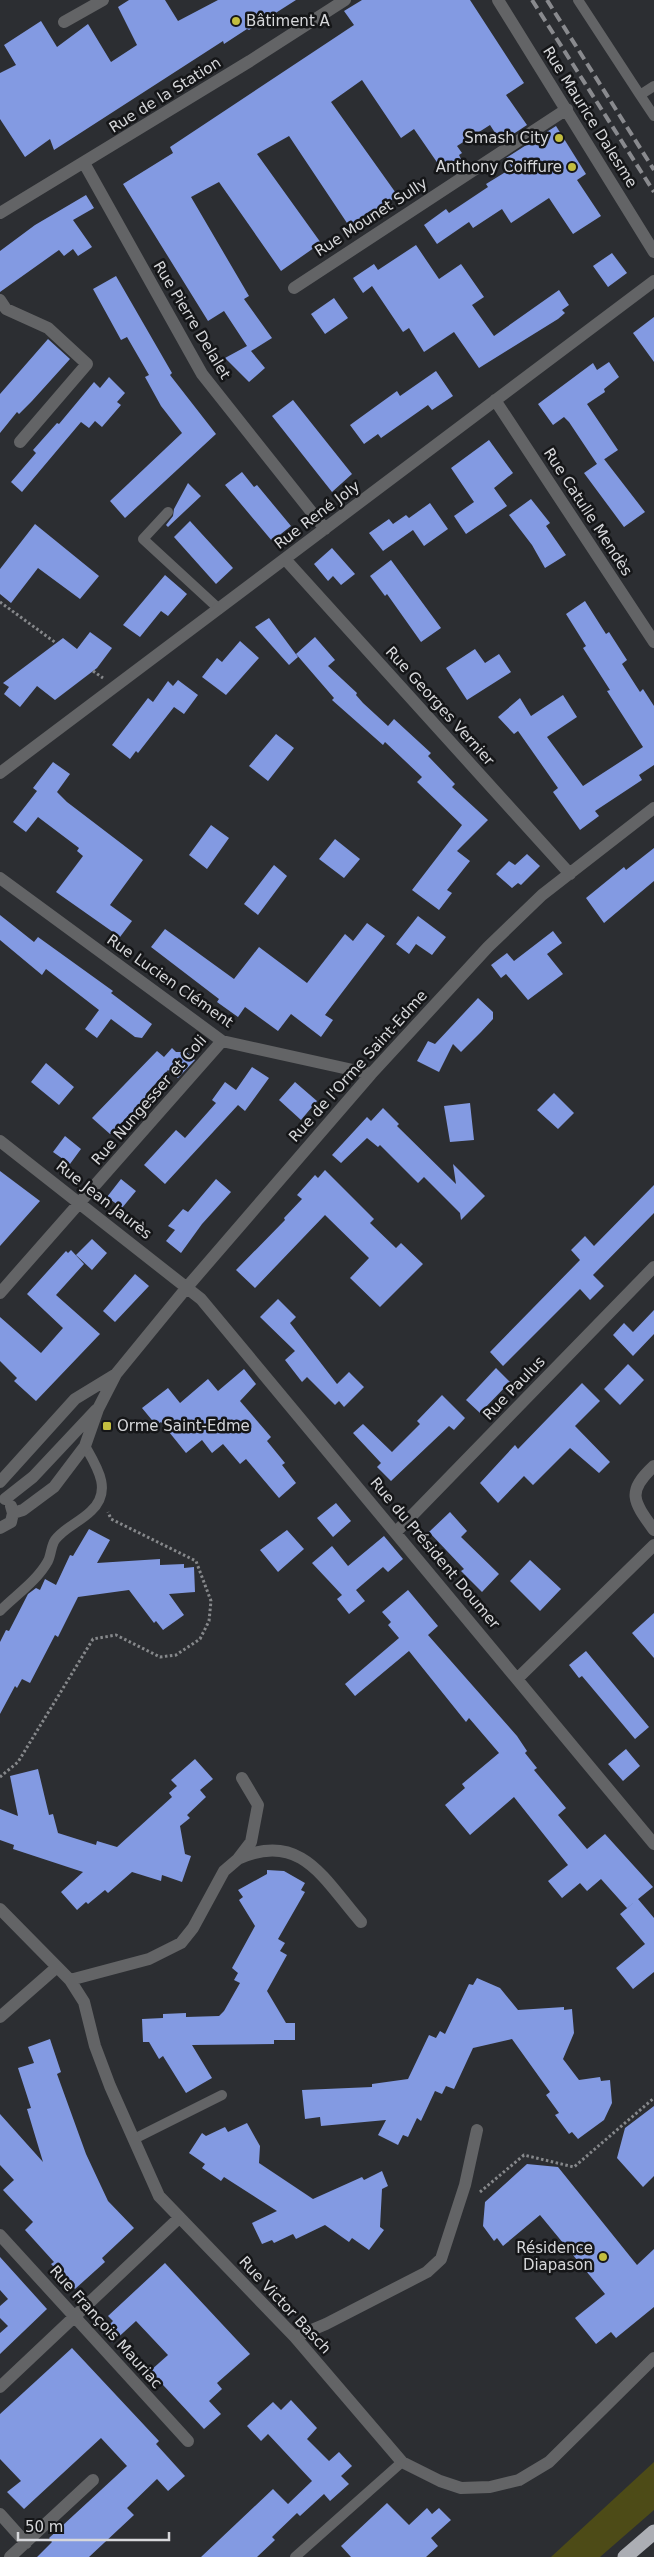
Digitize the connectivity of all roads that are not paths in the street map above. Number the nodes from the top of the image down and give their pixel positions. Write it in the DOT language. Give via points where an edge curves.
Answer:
graph roads {
  1 [pos="103,0"];
  2 [pos="345,0"];
  3 [pos="498,0"];
  4 [pos="578,0"];
  5 [pos="64,22"];
  6 [pos="654,86"];
  7 [pos="640,95"];
  8 [pos="567,109"];
  9 [pos="654,116"];
  10 [pos="84,163"];
  11 [pos="0,213"];
  12 [pos="654,252"];
  13 [pos="654,281"];
  14 [pos="294,288"];
  15 [pos="0,300"];
  16 [pos="495,400"];
  17 [pos="20,442"];
  18 [pos="168,512"];
  19 [pos="325,529"];
  20 [pos="285,559"];
  21 [pos="220,609"];
  22 [pos="654,642"];
  23 [pos="0,773"];
  24 [pos="654,808"];
  25 [pos="570,874"];
  26 [pos="0,878"];
  27 [pos="222,1041"];
  28 [pos="371,1074"];
  29 [pos="0,1141"];
  30 [pos="81,1203"];
  31 [pos="654,1267"];
  32 [pos="188,1286"];
  33 [pos="0,1293"];
  34 [pos="116,1374"];
  35 [pos="98,1408"];
  36 [pos="85,1446"];
  37 [pos="654,1466"];
  38 [pos="0,1482"];
  39 [pos="3,1498"];
  40 [pos="13,1513"];
  41 [pos="0,1528"];
  42 [pos="654,1530"];
  43 [pos="396,1532"];
  44 [pos="654,1545"];
  45 [pos="0,1611"];
  46 [pos="518,1678"];
  47 [pos="242,1778"];
  48 [pos="654,1844"];
  49 [pos="238,1859"];
  50 [pos="0,1909"];
  51 [pos="361,1922"];
  52 [pos="57,1967"];
  53 [pos="70,1980"];
  54 [pos="0,2017"];
  55 [pos="222,2095"];
  56 [pos="477,2130"];
  57 [pos="134,2139"];
  58 [pos="180,2218"];
  59 [pos="0,2235"];
  60 [pos="75,2318"];
  61 [pos="295,2336"];
  62 [pos="654,2358"];
  63 [pos="0,2387"];
  64 [pos="188,2441"];
  65 [pos="402,2462"];
  66 [pos="93,2480"];
  67 [pos="0,2514"];
  68 [pos="654,2532"];
  69 [pos="26,2543"];
  70 [pos="10,2557"];
  71 [pos="295,2557"];
  72 [pos="626,2557"];
  1 -- 5 [label="street"];
  2 -- 10 [label="street, Rue de la Station"];
  3 -- 8 [label="street, Rue Maurice Dalesme"];
  4 -- 7 [label="lane"];
  6 -- 7 [label="lane"];
  7 -- 9 [label="lane"];
  8 -- 12 [label="street, Rue Maurice Dalesme"];
  8 -- 14 [label="street, Rue Mounet Sully"];
  10 -- 11 [label="street, Rue de la Station"];
  10 -- 19 [label="street, Rue Pierre Delalet" via="202,374"];
  13 -- 16 [label="street, Rue René Joly"];
  15 -- 17 [label="street" via="6,309 48,328 87,364"];
  16 -- 19 [label="street, Rue René Joly"];
  16 -- 22 [label="street, Rue Catulle Mendès"];
  18 -- 21 [label="lane" via="142,540"];
  19 -- 20 [label="street, Rue René Joly"];
  20 -- 21 [label="street, Rue René Joly"];
  20 -- 25 [label="street, Rue Georges Vernier"];
  21 -- 23 [label="street, Rue René Joly"];
  24 -- 25 [label="street, Rue de l'Orme Saint-Edme"];
  25 -- 28 [label="street, Rue de l'Orme Saint-Edme" via="542,895 488,947"];
  26 -- 27 [label="street, Rue Lucien Clément"];
  27 -- 28 [label="street, Rue Lucien Clément"];
  27 -- 30 [label="street, Rue Nungesser et Coli"];
  28 -- 32 [label="street, Rue de l'Orme Saint-Edme"];
  29 -- 30 [label="street, Rue Jean Jaurès"];
  30 -- 32 [label="street, Rue Jean Jaurès"];
  30 -- 33 [label="street, Rue Nungesser et Coli"];
  31 -- 43 [label="street, Rue Paulus"];
  32 -- 34 [label="street, Rue de l'Orme Saint-Edme"];
  32 -- 43 [label="street, Rue du Président Doumer"];
  34 -- 35 [label="street, Rue de l'Orme Saint-Edme"];
  34 -- 38 [label="street, Rue de l'Orme Saint-Edme" via="76,1399"];
  35 -- 36 [label="street, Rue de l'Orme Saint-Edme"];
  35 -- 39 [label="street, Rue de l'Orme Saint-Edme" via="33,1477"];
  36 -- 40 [label="street, Rue de l'Orme Saint-Edme" via="54,1487 23,1510"];
  36 -- 45 [label="lane" via="102,1476 101,1497 92,1511 54,1541 48,1561"];
  37 -- 42 [label="street" via="639,1480 635,1496"];
  39 -- 40 [label="street" via="12,1506"];
  40 -- 41 [label="street" via="7,1526"];
  43 -- 46 [label="street, Rue du Président Doumer"];
  44 -- 46 [label="street"];
  46 -- 48 [label="street, Rue du Président Doumer"];
  47 -- 49 [label="street" via="258,1805 251,1842"];
  49 -- 51 [label="street" via="260,1850 295,1853 310,1864"];
  49 -- 53 [label="street" via="224,1871 193,1928 181,1943 149,1959"];
  50 -- 52 [label="street, Rue Victor Basch"];
  52 -- 53 [label="street, Rue Victor Basch"];
  52 -- 54 [label="street"];
  53 -- 57 [label="street, Rue Victor Basch" via="84,2002 95,2046"];
  55 -- 57 [label="lane"];
  56 -- 61 [label="street" via="441,2259 427,2272 326,2324"];
  57 -- 58 [label="street, Rue Victor Basch" via="159,2196"];
  58 -- 60 [label="street"];
  58 -- 61 [label="street, Rue Victor Basch"];
  59 -- 60 [label="street, Rue François Mauriac"];
  60 -- 63 [label="street"];
  60 -- 64 [label="street, Rue François Mauriac"];
  61 -- 65 [label="street, Rue Victor Basch"];
  62 -- 65 [label="street, Rue Victor Basch" via="549,2462 519,2480 490,2487 461,2488"];
  65 -- 71 [label="lane"];
  66 -- 69 [label="street"];
  67 -- 69 [label="street"];
  68 -- 72 [label="highway"];
  69 -- 70 [label="street"];
}
